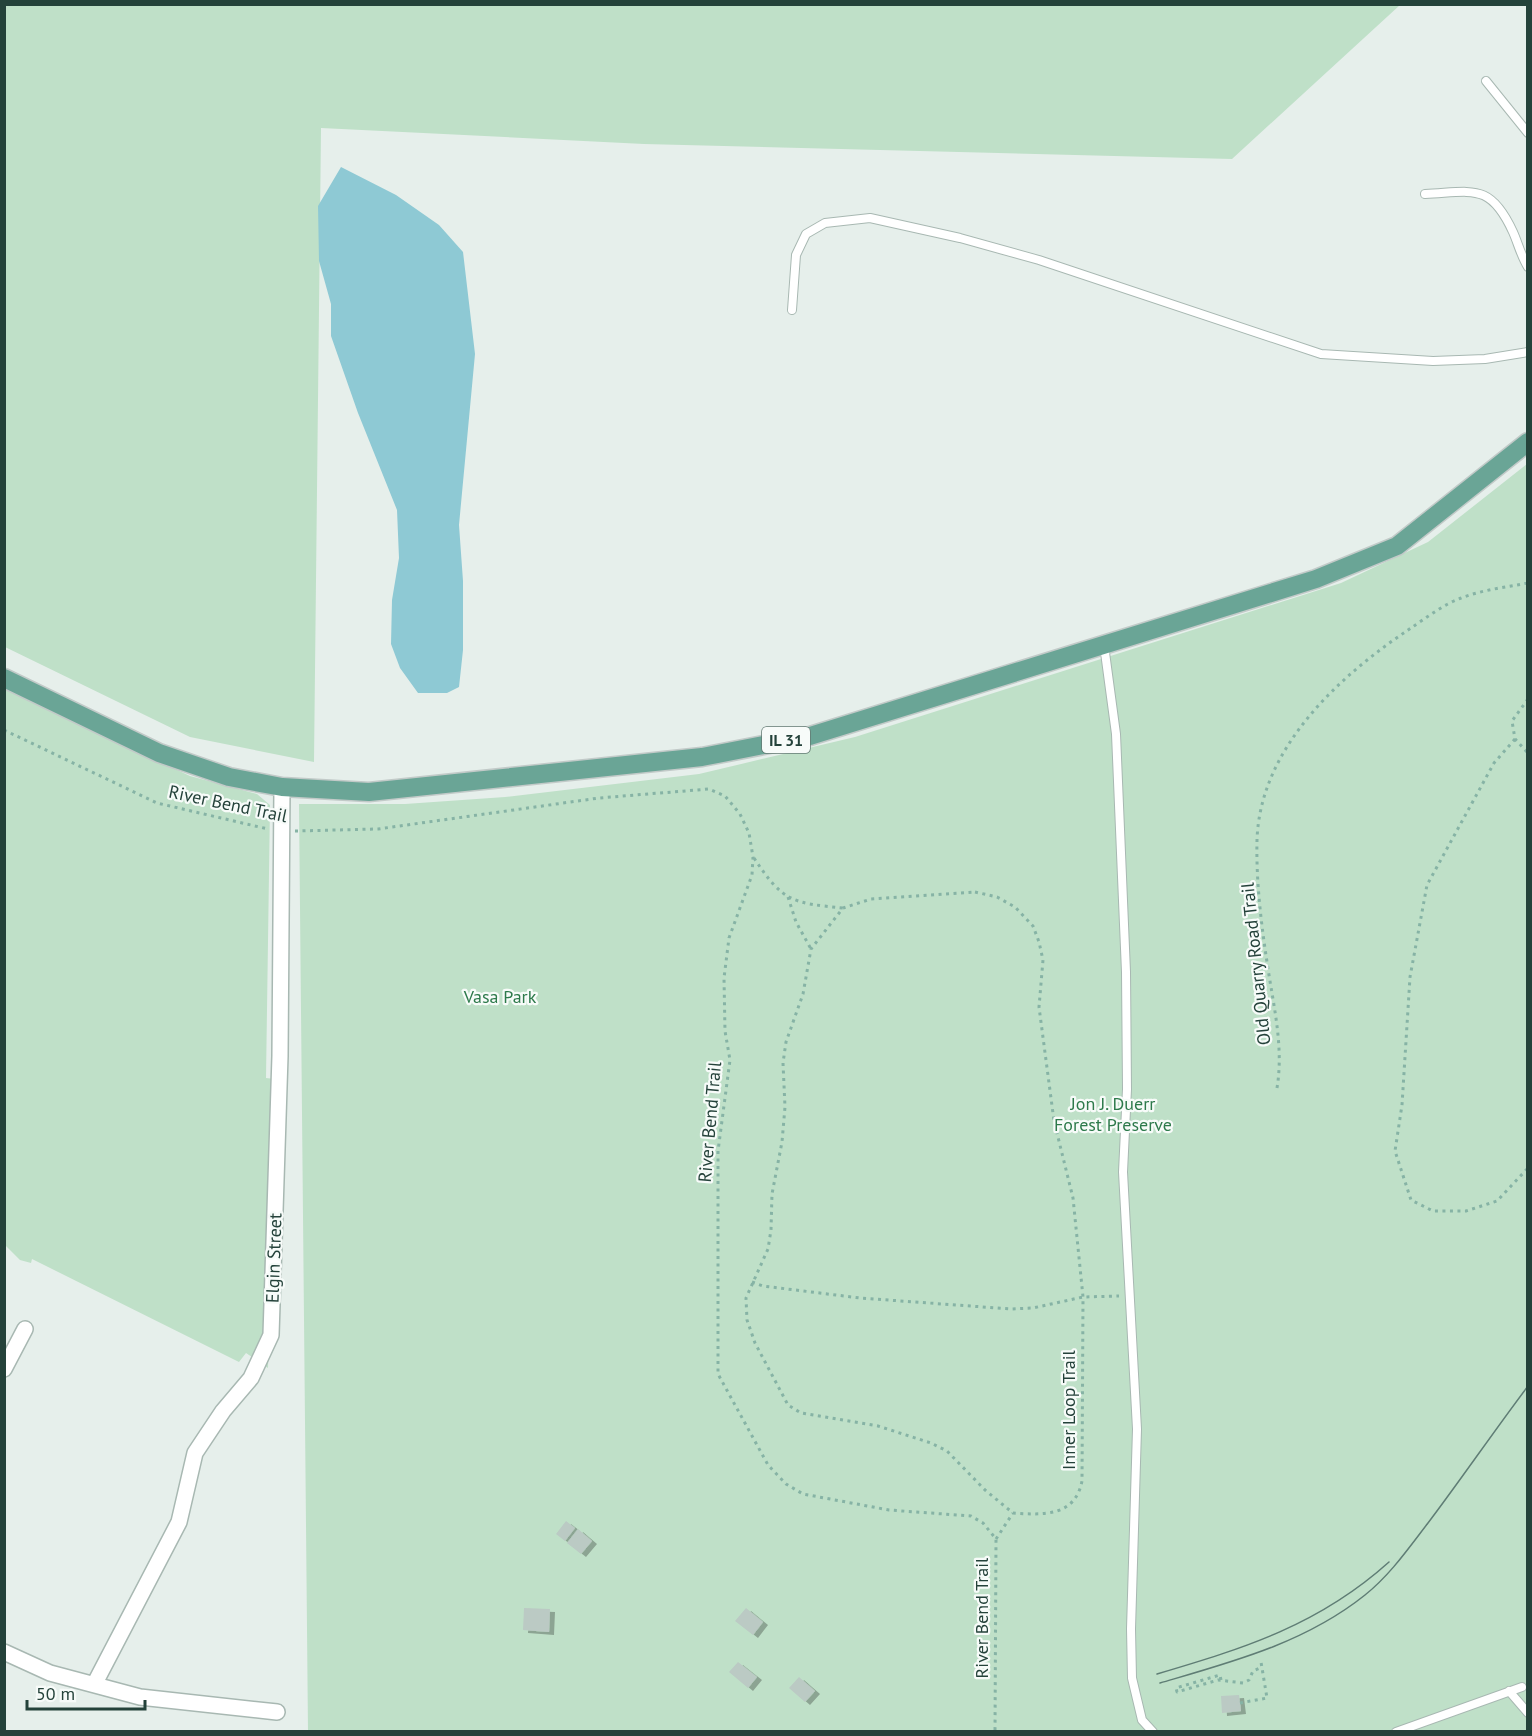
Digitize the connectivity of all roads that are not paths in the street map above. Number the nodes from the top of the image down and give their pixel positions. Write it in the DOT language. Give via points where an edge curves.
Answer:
graph roads {
  1 [pos="1486,81"];
  2 [pos="1527,133"];
  3 [pos="1425,194"];
  4 [pos="1527,267"];
  5 [pos="792,310"];
  6 [pos="1527,352"];
  7 [pos="1527,442"];
  8 [pos="1104,645"];
  9 [pos="4,678"];
  10 [pos="282,787"];
  11 [pos="25,1329"];
  12 [pos="4,1369"];
  13 [pos="4,1653"];
  14 [pos="95,1683"];
  15 [pos="1522,1687"];
  16 [pos="1509,1691"];
  17 [pos="277,1712"];
  18 [pos="1527,1713"];
  19 [pos="1153,1731"];
  20 [pos="1396,1731"];
  1 -- 2 [label="lane"];
  3 -- 4 [label="lane" via="1480,191 1495,201 1513,231"];
  5 -- 6 [label="lane" via="796,255 806,234 825,223 870,218 1039,260 1321,354 1433,362"];
  7 -- 8 [label="main road, IL 31" via="1397,546 1316,579"];
  8 -- 10 [label="main road, IL 31" via="810,736 702,757 369,792"];
  8 -- 19 [label="lane" via="1116,734 1126,972 1123,1172 1137,1429 1132,1678 1142,1720"];
  9 -- 10 [label="main road, IL 31" via="159,753 229,777"];
  10 -- 14 [label="street, Elgin Street" via="280,1056 271,1335 251,1377 195,1453 179,1522"];
  11 -- 12 [label="street"];
  13 -- 14 [label="street" via="50,1673"];
  14 -- 17 [label="street" via="140,1697"];
  15 -- 16 [label="lane"];
  16 -- 18 [label="lane"];
  16 -- 20 [label="lane"];
}
